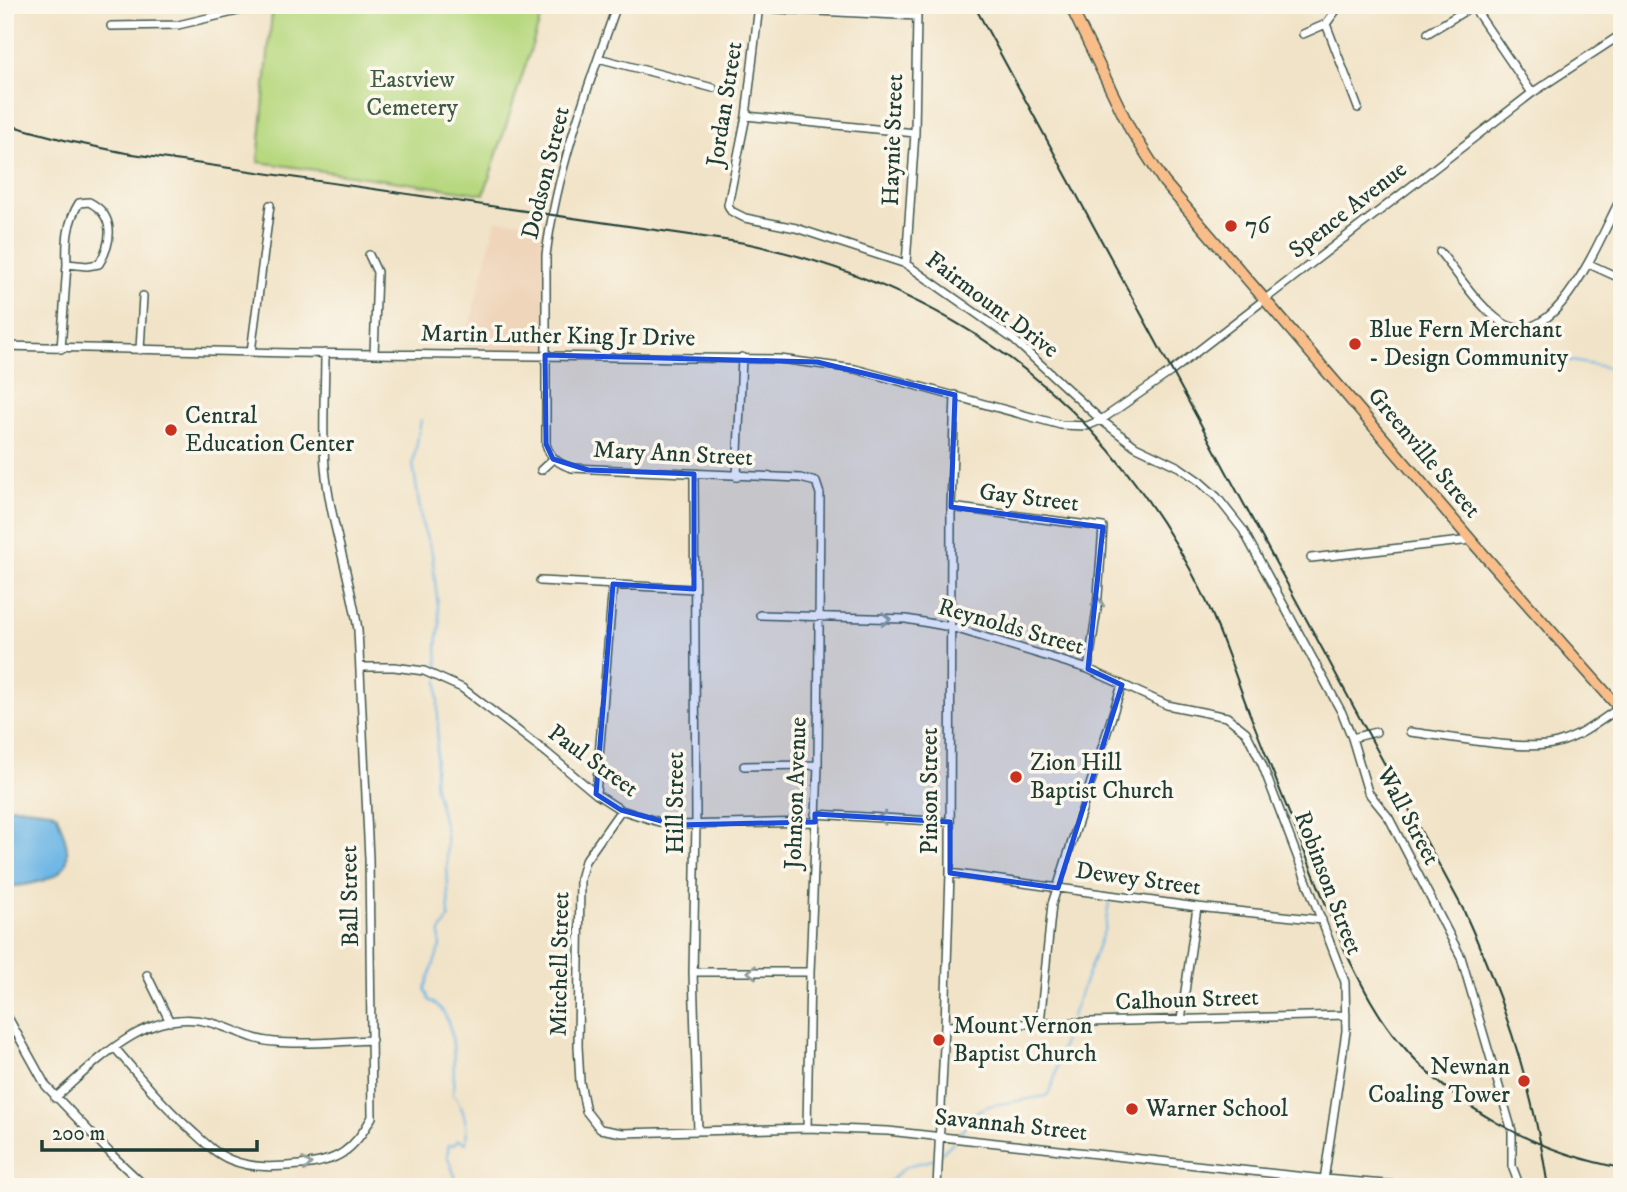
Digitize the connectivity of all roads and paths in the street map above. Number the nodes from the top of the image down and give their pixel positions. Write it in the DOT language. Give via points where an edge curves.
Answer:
graph roads {
  1 [pos="263,5"];
  2 [pos="617,5"];
  3 [pos="1070,5"];
  4 [pos="1340,5"];
  5 [pos="759,6"];
  6 [pos="1473,6"];
  7 [pos="1326,24"];
  8 [pos="111,26"];
  9 [pos="1428,33"];
  10 [pos="1303,34"];
  11 [pos="1622,34"];
  12 [pos="598,58"];
  13 [pos="713,88"];
  14 [pos="1532,93"];
  15 [pos="1358,108"];
  16 [pos="746,116"];
  17 [pos="915,133"];
  18 [pos="1622,196"];
  19 [pos="270,205"];
  20 [pos="728,205"];
  21 [pos="1440,252"];
  22 [pos="369,255"];
  23 [pos="67,264"];
  24 [pos="906,264"];
  25 [pos="1589,264"];
  26 [pos="1622,279"];
  27 [pos="143,296"];
  28 [pos="1265,298"];
  29 [pos="5,346"];
  30 [pos="61,349"];
  31 [pos="140,350"];
  32 [pos="251,352"];
  33 [pos="325,354"];
  34 [pos="374,354"];
  35 [pos="545,355"];
  36 [pos="742,357"];
  37 [pos="955,395"];
  38 [pos="1101,420"];
  39 [pos="553,458"];
  40 [pos="541,470"];
  41 [pos="694,474"];
  42 [pos="737,477"];
  43 [pos="794,478"];
  44 [pos="951,507"];
  45 [pos="1471,540"];
  46 [pos="1311,558"];
  47 [pos="540,581"];
  48 [pos="614,584"];
  49 [pos="694,589"];
  50 [pos="760,615"];
  51 [pos="820,618"];
  52 [pos="951,626"];
  53 [pos="360,667"];
  54 [pos="1088,669"];
  55 [pos="1122,685"];
  56 [pos="1620,709"];
  57 [pos="1376,732"];
  58 [pos="1410,732"];
  59 [pos="1352,738"];
  60 [pos="818,765"];
  61 [pos="744,766"];
  62 [pos="596,794"];
  63 [pos="621,810"];
  64 [pos="815,818"];
  65 [pos="950,822"];
  66 [pos="696,824"];
  67 [pos="950,873"];
  68 [pos="1058,888"];
  69 [pos="1197,907"];
  70 [pos="1322,920"];
  71 [pos="693,972"];
  72 [pos="810,972"];
  73 [pos="147,975"];
  74 [pos="5,1012"];
  75 [pos="1346,1015"];
  76 [pos="1181,1020"];
  77 [pos="170,1022"];
  78 [pos="1040,1023"];
  79 [pos="945,1026"];
  80 [pos="372,1040"];
  81 [pos="115,1048"];
  82 [pos="55,1098"];
  83 [pos="597,1126"];
  84 [pos="807,1128"];
  85 [pos="698,1131"];
  86 [pos="940,1136"];
  87 [pos="1324,1183"];
  88 [pos="146,1187"];
  89 [pos="937,1187"];
  90 [pos="1421,1187"];
  91 [pos="1521,1187"];
  1 -- 8 [label="street" via="178,25"];
  2 -- 12 [label="street, Dodson Street"];
  3 -- 28 [label="main road, Greenville Street" via="1143,151 1199,224"];
  4 -- 7 [label="street"];
  5 -- 16 [label="street, Jordan Street"];
  5 -- 17 [label="street, Haynie Street" via="917,16"];
  6 -- 9 [label="street"];
  6 -- 14 [label="street"];
  7 -- 10 [label="street"];
  7 -- 15 [label="street"];
  11 -- 14 [label="street, Spence Avenue"];
  12 -- 13 [label="street"];
  12 -- 35 [label="street, Dodson Street" via="549,231"];
  14 -- 28 [label="street, Spence Avenue"];
  16 -- 17 [label="street"];
  16 -- 20 [label="street, Jordan Street"];
  17 -- 24 [label="street, Haynie Street"];
  18 -- 25 [label="street"];
  19 -- 32 [label="street"];
  20 -- 24 [label="street, Fairmount Drive" via="745,218 796,228"];
  21 -- 25 [label="street" via="1496,318 1513,328 1532,326 1549,317"];
  22 -- 34 [label="street" via="377,272"];
  23 -- 23 [label="street" via="99,264 106,253 110,237 100,207 79,203 71,215"];
  23 -- 30 [label="street"];
  24 -- 38 [label="street, Fairmount Drive" via="1014,340"];
  25 -- 26 [label="street"];
  27 -- 31 [label="street"];
  28 -- 38 [label="street, Spence Avenue"];
  28 -- 45 [label="main road, Greenville Street"];
  29 -- 30 [label="street, Martin Luther King Jr Drive"];
  30 -- 31 [label="street, Martin Luther King Jr Drive"];
  31 -- 32 [label="street, Martin Luther King Jr Drive"];
  32 -- 33 [label="street, Martin Luther King Jr Drive"];
  33 -- 34 [label="street, Martin Luther King Jr Drive"];
  33 -- 53 [label="street, Ball Street" via="325,466 353,593"];
  34 -- 35 [label="street, Martin Luther King Jr Drive"];
  35 -- 36 [label="street, Martin Luther King Jr Drive"];
  35 -- 39 [label="street" via="546,444"];
  36 -- 37 [label="street, Martin Luther King Jr Drive" via="817,362"];
  36 -- 42 [label="street"];
  37 -- 38 [label="street, Martin Luther King Jr Drive" via="1061,425 1087,426"];
  37 -- 44 [label="street, Pinson Street"];
  38 -- 59 [label="street, Wall Street" via="1135,446 1179,467 1226,507 1249,541"];
  39 -- 40 [label="street"];
  39 -- 41 [label="street, Mary Ann Street" via="587,470"];
  41 -- 42 [label="street, Mary Ann Street"];
  41 -- 49 [label="street, Hill Street"];
  42 -- 43 [label="street, Mary Ann Street"];
  43 -- 51 [label="street, Johnson Avenue" via="816,482 820,494"];
  44 -- 52 [label="street, Pinson Street"];
  54 -- 44 [label="street, Gay Street, one-way" via="1103,527"];
  45 -- 46 [label="street"];
  45 -- 56 [label="main road, Greenville Street"];
  47 -- 48 [label="street"];
  48 -- 49 [label="street"];
  48 -- 62 [label="street"];
  49 -- 66 [label="street, Hill Street"];
  50 -- 51 [label="street, Reynolds Street"];
  51 -- 52 [label="street, Reynolds Street, one-way"];
  51 -- 60 [label="street, Johnson Avenue"];
  52 -- 54 [label="street, Reynolds Street"];
  52 -- 65 [label="street, Pinson Street"];
  53 -- 62 [label="street, Paul Street" via="424,671 461,688"];
  53 -- 80 [label="street, Ball Street"];
  54 -- 55 [label="street, Reynolds Street"];
  55 -- 68 [label="street"];
  55 -- 70 [label="street, Robinson Street" via="1167,705 1227,717 1246,732"];
  56 -- 58 [label="street" via="1556,744 1520,745"];
  57 -- 59 [label="street"];
  59 -- 91 [label="street, Wall Street" via="1368,792 1389,818 1461,957 1512,1131 1513,1166"];
  60 -- 61 [label="street"];
  60 -- 64 [label="street, Johnson Avenue"];
  62 -- 63 [label="street, Paul Street"];
  63 -- 66 [label="street, Paul Street" via="659,822"];
  63 -- 83 [label="street, Mitchell Street" via="589,854 580,879 578,1046 583,1099"];
  65 -- 64 [label="street, Paul Street, one-way"];
  64 -- 66 [label="street, Paul Street"];
  64 -- 72 [label="street, Johnson Avenue"];
  65 -- 67 [label="street, Pinson Street"];
  66 -- 71 [label="street, Hill Street"];
  67 -- 68 [label="street, Dewey Street"];
  67 -- 79 [label="street, Pinson Street"];
  68 -- 69 [label="street, Dewey Street"];
  68 -- 78 [label="street" via="1049,918"];
  69 -- 70 [label="street, Dewey Street"];
  69 -- 76 [label="street"];
  70 -- 75 [label="street, Robinson Street" via="1345,982"];
  72 -- 71 [label="street, one-way"];
  71 -- 85 [label="street, Hill Street"];
  72 -- 84 [label="street, Johnson Avenue"];
  73 -- 77 [label="street"];
  74 -- 82 [label="street"];
  75 -- 76 [label="street, Calhoun Street"];
  75 -- 87 [label="street, Robinson Street"];
  76 -- 78 [label="street, Calhoun Street"];
  77 -- 80 [label="street" via="205,1021 275,1042"];
  77 -- 81 [label="street" via="131,1035"];
  78 -- 79 [label="street, Calhoun Street"];
  79 -- 86 [label="street, Pinson Street"];
  81 -- 80 [label="street, Ball Street, one-way" via="156,1097 208,1145 230,1160 258,1167 313,1164 341,1156 361,1137 372,1117"];
  81 -- 82 [label="street"];
  82 -- 88 [label="street"];
  83 -- 85 [label="street, Savannah Street" via="622,1133"];
  84 -- 85 [label="street, Savannah Street"];
  84 -- 86 [label="street, Savannah Street"];
  86 -- 87 [label="street, Savannah Street"];
  86 -- 89 [label="street, Pinson Street"];
  87 -- 90 [label="street, Savannah Street"];
}
